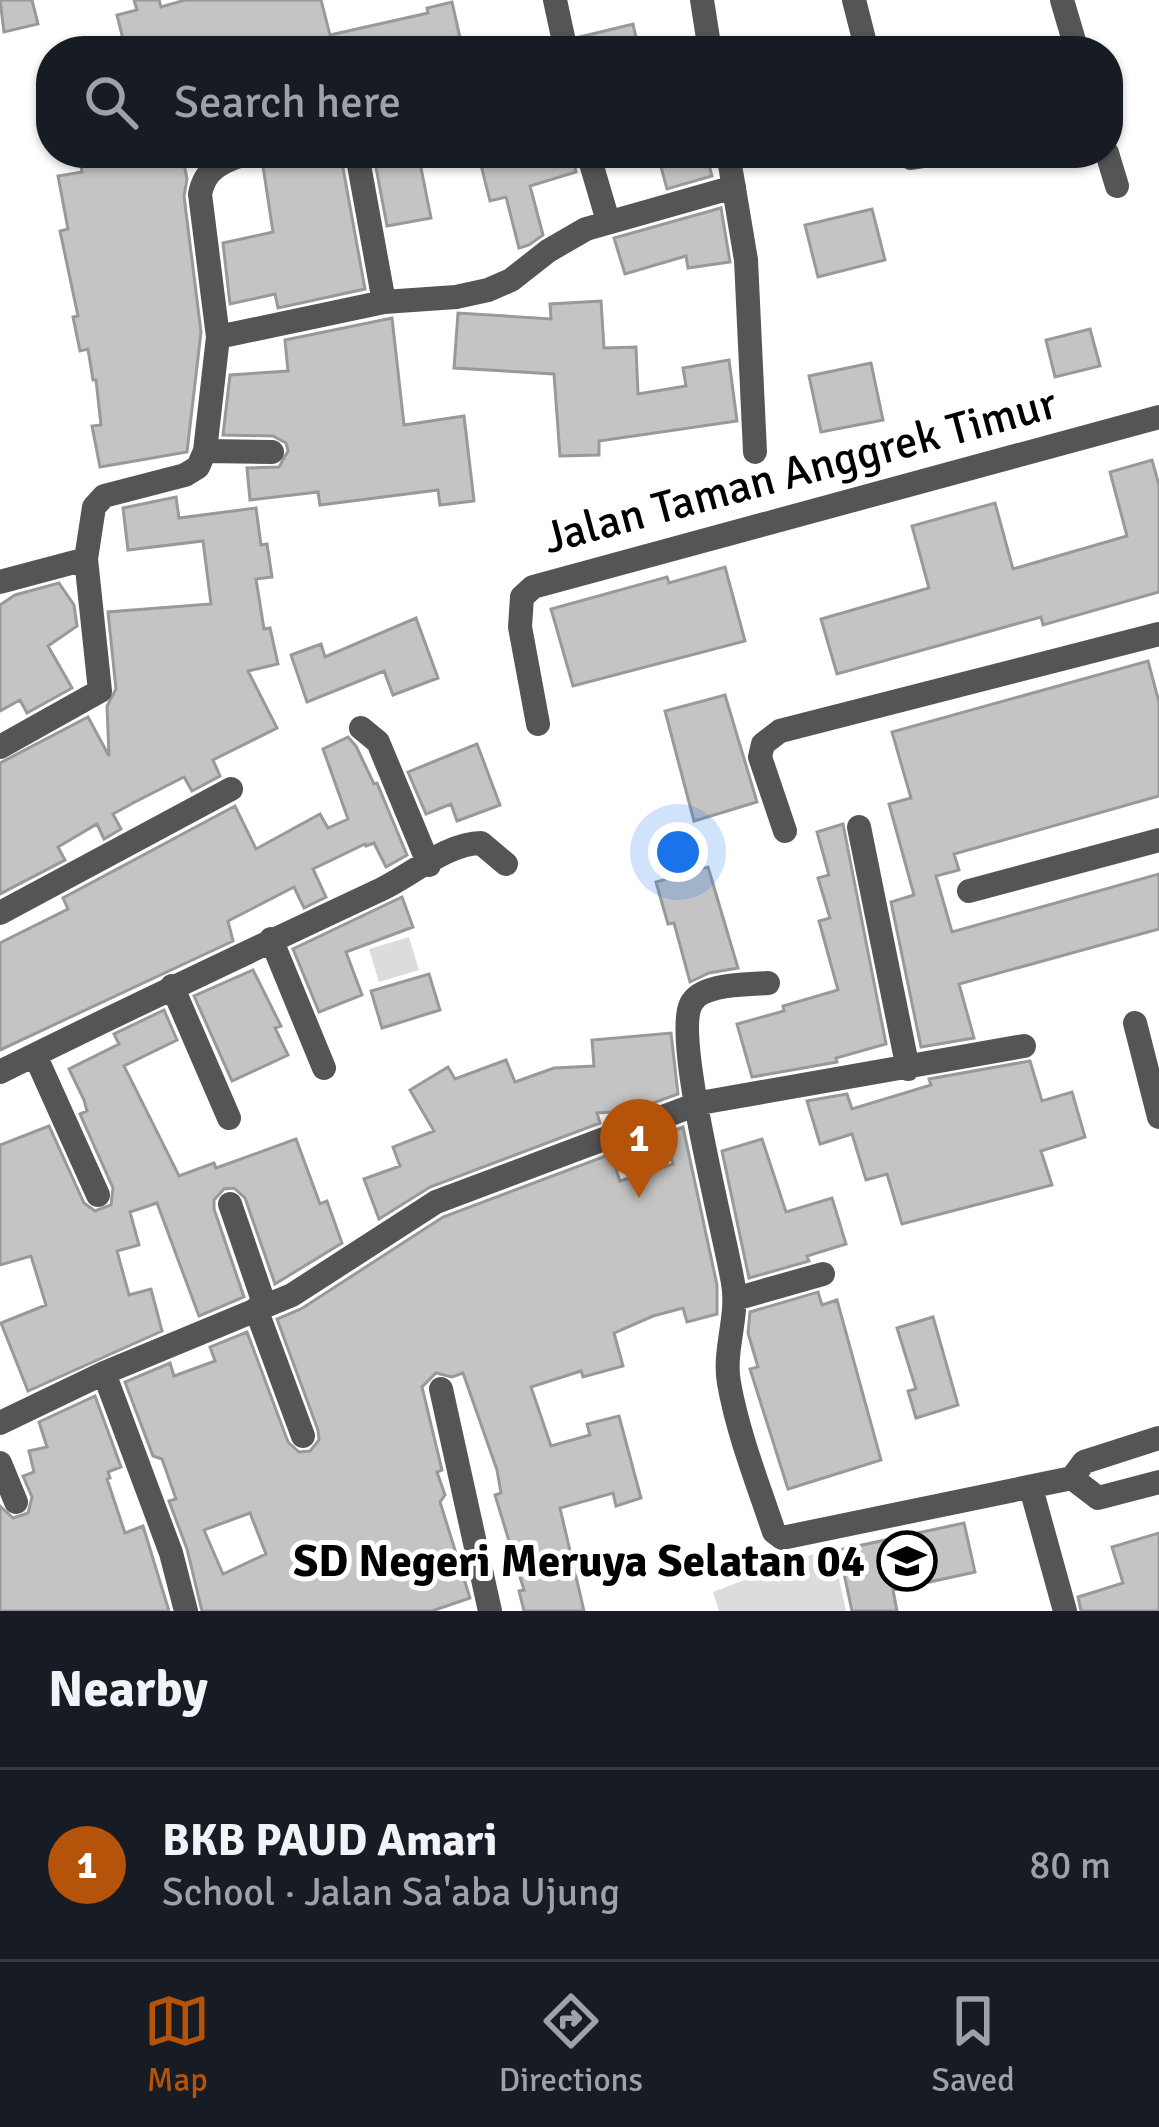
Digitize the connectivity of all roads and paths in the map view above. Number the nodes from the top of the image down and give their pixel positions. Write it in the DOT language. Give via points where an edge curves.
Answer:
graph roads {
  1 [pos="555,0"];
  2 [pos="702,0"];
  3 [pos="854,0"];
  4 [pos="1062,0"];
  5 [pos="563,36"];
  6 [pos="708,36"];
  7 [pos="863,36"];
  8 [pos="1073,36"];
  9 [pos="213,168"];
  10 [pos="359,168"];
  11 [pos="592,168"];
  12 [pos="731,168"];
  13 [pos="1112,168"];
  14 [pos="1117,186"];
  15 [pos="734,187"];
  16 [pos="608,221"];
  17 [pos="384,302"];
  18 [pos="218,337"];
  19 [pos="1159,417"];
  20 [pos="205,451"];
  21 [pos="272,452"];
  22 [pos="755,452"];
  23 [pos="86,559"];
  24 [pos="0,583"];
  25 [pos="1159,634"];
  26 [pos="538,724"];
  27 [pos="361,728"];
  28 [pos="0,747"];
  29 [pos="231,789"];
  30 [pos="860,827"];
  31 [pos="784,831"];
  32 [pos="1159,840"];
  33 [pos="506,864"];
  34 [pos="429,865"];
  35 [pos="970,891"];
  36 [pos="0,913"];
  37 [pos="272,939"];
  38 [pos="768,982"];
  39 [pos="172,986"];
  40 [pos="1135,1023"];
  41 [pos="1024,1046"];
  42 [pos="35,1055"];
  43 [pos="324,1068"];
  44 [pos="908,1069"];
  45 [pos="0,1072"];
  46 [pos="695,1106"];
  47 [pos="1159,1117"];
  48 [pos="229,1118"];
  49 [pos="98,1195"];
  50 [pos="230,1204"];
  51 [pos="823,1274"];
  52 [pos="735,1299"];
  53 [pos="261,1308"];
  54 [pos="104,1373"];
  55 [pos="441,1389"];
  56 [pos="0,1423"];
  57 [pos="303,1436"];
  58 [pos="1159,1438"];
  59 [pos="0,1463"];
  60 [pos="1072,1478"];
  61 [pos="1159,1482"];
  62 [pos="1030,1488"];
  63 [pos="16,1502"];
  64 [pos="186,1611"];
  65 [pos="490,1611"];
  66 [pos="1065,1611"];
  1 -- 5 [label="street"];
  2 -- 6 [label="street"];
  3 -- 7 [label="street"];
  4 -- 8 [label="street"];
  9 -- 18 [label="street" via="200,194"];
  10 -- 17 [label="street"];
  11 -- 16 [label="street"];
  12 -- 15 [label="street"];
  13 -- 14 [label="street"];
  15 -- 16 [label="street"];
  15 -- 22 [label="street" via="746,260"];
  16 -- 17 [label="street" via="488,290"];
  17 -- 18 [label="street"];
  18 -- 20 [label="street"];
  19 -- 26 [label="street, Jalan Taman Anggrek Timur" via="532,587 522,598 520,627"];
  20 -- 21 [label="street"];
  20 -- 23 [label="street" via="184,475 98,501"];
  23 -- 24 [label="street"];
  23 -- 28 [label="street" via="100,691"];
  25 -- 31 [label="street" via="780,730 760,757"];
  27 -- 34 [label="street" via="378,742"];
  29 -- 36 [label="street"];
  30 -- 44 [label="street"];
  32 -- 35 [label="street"];
  33 -- 34 [label="street" via="471,843"];
  34 -- 37 [label="street"];
  37 -- 39 [label="street"];
  37 -- 43 [label="street"];
  38 -- 46 [label="street" via="708,992 688,1008"];
  39 -- 42 [label="street"];
  39 -- 48 [label="street"];
  40 -- 47 [label="street"];
  41 -- 44 [label="street"];
  42 -- 45 [label="street"];
  42 -- 49 [label="street"];
  44 -- 46 [label="street"];
  46 -- 52 [label="street"];
  46 -- 53 [label="street" via="436,1202"];
  50 -- 53 [label="street"];
  51 -- 52 [label="street"];
  52 -- 62 [label="street" via="728,1378 782,1538"];
  53 -- 54 [label="street"];
  53 -- 57 [label="street"];
  54 -- 56 [label="street"];
  54 -- 64 [label="street"];
  55 -- 65 [label="street"];
  58 -- 60 [label="street" via="1084,1462"];
  59 -- 63 [label="street"];
  60 -- 61 [label="street" via="1098,1498"];
  60 -- 62 [label="street"];
  62 -- 66 [label="street"];
}
